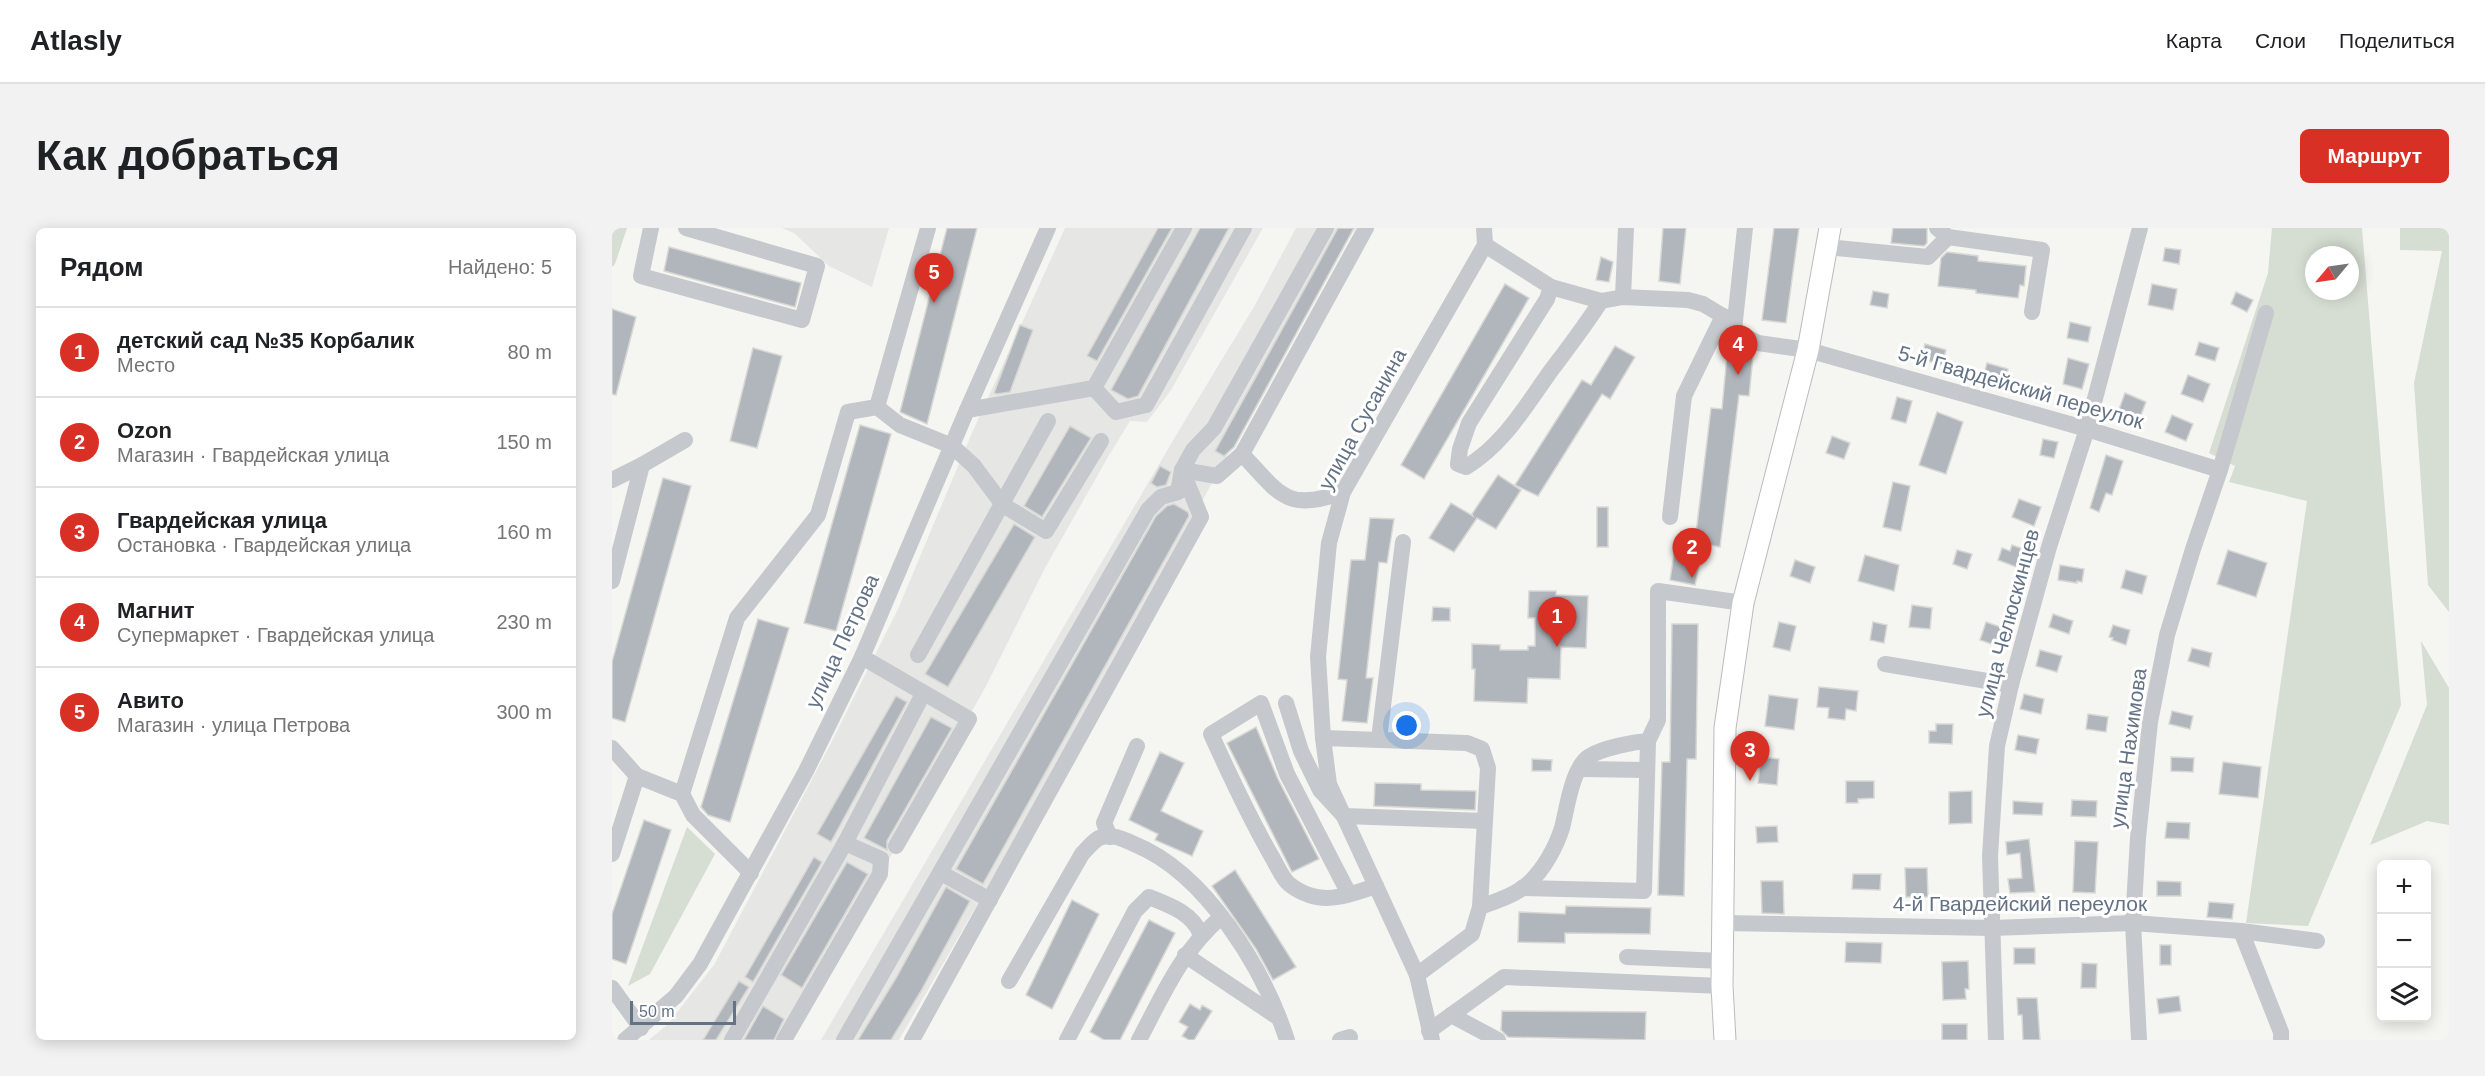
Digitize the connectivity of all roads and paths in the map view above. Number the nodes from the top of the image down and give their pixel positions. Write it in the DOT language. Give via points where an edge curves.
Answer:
graph roads {
  1 [pos="651,228"];
  2 [pos="686,228"];
  3 [pos="928,228"];
  4 [pos="1048,228"];
  5 [pos="1184,228"];
  6 [pos="1244,228"];
  7 [pos="1326,228"];
  8 [pos="1366,228"];
  9 [pos="1484,228"];
  10 [pos="1626,228"];
  11 [pos="1745,228"];
  12 [pos="2140,228"];
  13 [pos="1942,232"];
  14 [pos="1828,238"];
  15 [pos="1485,245"];
  16 [pos="1551,287"];
  17 [pos="1623,297"];
  18 [pos="1600,301"];
  19 [pos="2032,312"];
  20 [pos="2266,313"];
  21 [pos="1723,316"];
  22 [pos="1734,330"];
  23 [pos="1808,350"];
  24 [pos="1094,388"];
  25 [pos="877,408"];
  26 [pos="967,411"];
  27 [pos="1048,421"];
  28 [pos="2087,429"];
  29 [pos="685,440"];
  30 [pos="1101,441"];
  31 [pos="952,446"];
  32 [pos="1242,454"];
  33 [pos="642,465"];
  34 [pos="1182,470"];
  35 [pos="2220,470"];
  36 [pos="612,480"];
  37 [pos="1343,492"];
  38 [pos="1003,505"];
  39 [pos="1670,517"];
  40 [pos="616,542"];
  41 [pos="1403,542"];
  42 [pos="612,581"];
  43 [pos="1743,603"];
  44 [pos="918,655"];
  45 [pos="862,657"];
  46 [pos="1885,663"];
  47 [pos="2011,685"];
  48 [pos="923,694"];
  49 [pos="1286,703"];
  50 [pos="1295,730"];
  51 [pos="1323,733"];
  52 [pos="1379,739"];
  53 [pos="1648,741"];
  54 [pos="1137,746"];
  55 [pos="612,748"];
  56 [pos="1580,769"];
  57 [pos="1647,770"];
  58 [pos="637,776"];
  59 [pos="682,795"];
  60 [pos="1344,816"];
  61 [pos="1485,821"];
  62 [pos="1110,837"];
  63 [pos="845,843"];
  64 [pos="896,846"];
  65 [pos="612,854"];
  66 [pos="750,873"];
  67 [pos="941,873"];
  68 [pos="1376,886"];
  69 [pos="1522,888"];
  70 [pos="1349,894"];
  71 [pos="990,900"];
  72 [pos="1480,907"];
  73 [pos="1221,917"];
  74 [pos="1723,923"];
  75 [pos="2133,923"];
  76 [pos="1992,927"];
  77 [pos="2241,931"];
  78 [pos="1201,935"];
  79 [pos="2317,941"];
  80 [pos="1185,955"];
  81 [pos="1627,957"];
  82 [pos="1723,961"];
  83 [pos="1417,975"];
  84 [pos="1009,981"];
  85 [pos="1722,986"];
  86 [pos="614,995"];
  87 [pos="1451,1015"];
  88 [pos="1280,1019"];
  89 [pos="641,1028"];
  90 [pos="1430,1035"];
  91 [pos="625,1040"];
  92 [pos="732,1040"];
  93 [pos="784,1040"];
  94 [pos="844,1040"];
  95 [pos="912,1040"];
  96 [pos="1067,1040"];
  97 [pos="1139,1040"];
  98 [pos="1287,1040"];
  99 [pos="1498,1040"];
  100 [pos="1725,1040"];
  101 [pos="1996,1040"];
  102 [pos="2139,1040"];
  103 [pos="2282,1040"];
  1 -- 2 [label="street" via="641,276 802,320 817,266"];
  3 -- 25 [label="street"];
  4 -- 26 [label="street, улица Петрова"];
  5 -- 24 [label="street"];
  6 -- 24 [label="street" via="1146,405 1116,412"];
  7 -- 34 [label="street" via="1214,428 1193,450"];
  8 -- 32 [label="street"];
  9 -- 15 [label="street"];
  10 -- 17 [label="street"];
  11 -- 22 [label="street"];
  12 -- 28 [label="street, улица Челюскинцев"];
  13 -- 14 [label="street" via="1928,257"];
  13 -- 19 [label="street" via="2042,250"];
  14 -- 23 [label="main road"];
  15 -- 16 [label="street"];
  15 -- 37 [label="street, улица Сусанина"];
  16 -- 18 [label="street"];
  16 -- 18 [label="street" via="1469,423 1458,464 1466,467 1484,456 1511,426"];
  17 -- 18 [label="street"];
  17 -- 21 [label="street" via="1688,300"];
  20 -- 35 [label="street, улица Нахимова"];
  21 -- 22 [label="street"];
  21 -- 39 [label="street" via="1684,396"];
  22 -- 23 [label="street, 5-й Гвардейский переулок" via="1758,343"];
  23 -- 28 [label="street, 5-й Гвардейский переулок"];
  23 -- 43 [label="main road"];
  24 -- 26 [label="street"];
  25 -- 31 [label="street" via="900,425"];
  25 -- 59 [label="street" via="848,412 818,515 737,618"];
  26 -- 31 [label="street, улица Петрова"];
  27 -- 38 [label="street"];
  28 -- 35 [label="street, 5-й Гвардейский переулок"];
  28 -- 47 [label="street, улица Челюскинцев"];
  29 -- 33 [label="street"];
  30 -- 38 [label="street" via="1046,531"];
  31 -- 38 [label="street" via="974,466"];
  31 -- 45 [label="street, улица Петрова"];
  32 -- 34 [label="street" via="1217,476"];
  32 -- 37 [label="street" via="1287,498 1314,500"];
  33 -- 36 [label="street"];
  33 -- 40 [label="street"];
  34 -- 67 [label="street" via="1178,492 1161,497 1148,510"];
  34 -- 71 [label="street" via="1201,517"];
  35 -- 75 [label="street, улица Нахимова" via="2168,635 2150,722"];
  37 -- 51 [label="street, улица Сусанина" via="1329,543 1318,657"];
  38 -- 44 [label="street"];
  40 -- 42 [label="street"];
  41 -- 52 [label="street"];
  43 -- 53 [label="street" via="1659,591 1658,720"];
  43 -- 74 [label="main road" via="1725,728"];
  45 -- 48 [label="street"];
  45 -- 66 [label="street, улица Петрова"];
  46 -- 47 [label="street"];
  47 -- 76 [label="street, улица Челюскинцев" via="1997,746 1990,856"];
  48 -- 63 [label="street"];
  48 -- 64 [label="street" via="969,719"];
  49 -- 50 [label="street"];
  50 -- 51 [label="street"];
  50 -- 60 [label="street" via="1320,790"];
  51 -- 52 [label="street"];
  51 -- 60 [label="street, улица Сусанина" via="1329,784"];
  52 -- 61 [label="street" via="1467,743 1482,749 1488,768"];
  53 -- 56 [label="street" via="1589,756"];
  53 -- 57 [label="street"];
  54 -- 62 [label="street" via="1104,823"];
  55 -- 58 [label="street"];
  56 -- 57 [label="street"];
  56 -- 69 [label="street" via="1562,830 1538,874"];
  57 -- 69 [label="street" via="1644,891"];
  58 -- 59 [label="street"];
  58 -- 65 [label="street"];
  59 -- 66 [label="street" via="693,815"];
  60 -- 61 [label="street"];
  60 -- 68 [label="street, улица Сусанина"];
  61 -- 72 [label="street"];
  62 -- 73 [label="street" via="1146,849 1185,875"];
  62 -- 84 [label="street" via="1098,838 1082,854"];
  63 -- 92 [label="street"];
  63 -- 93 [label="street" via="881,859 880,874"];
  66 -- 89 [label="street, улица Петрова" via="700,964 676,996"];
  67 -- 71 [label="street"];
  67 -- 94 [label="street"];
  68 -- 70 [label="street"];
  68 -- 83 [label="street, улица Сусанина"];
  69 -- 72 [label="street"];
  70 -- 70 [label="street" via="1321,898 1307,895 1288,883 1248,816 1211,734 1261,703 1287,774"];
  71 -- 95 [label="street"];
  72 -- 83 [label="street" via="1472,934"];
  73 -- 78 [label="street"];
  73 -- 88 [label="street" via="1255,966"];
  74 -- 76 [label="street, 4-й Гвардейский переулок"];
  74 -- 82 [label="main road"];
  75 -- 76 [label="street, 4-й Гвардейский переулок"];
  75 -- 77 [label="street, 4-й Гвардейский переулок"];
  75 -- 102 [label="street, улица Нахимова"];
  76 -- 101 [label="street, улица Челюскинцев"];
  77 -- 79 [label="street, 4-й Гвардейский переулок"];
  77 -- 103 [label="street"];
  78 -- 80 [label="street"];
  78 -- 96 [label="street" via="1190,917 1149,897 1136,911"];
  80 -- 88 [label="street"];
  80 -- 97 [label="street"];
  81 -- 82 [label="street"];
  82 -- 85 [label="main road"];
  83 -- 90 [label="street, улица Сусанина"];
  85 -- 87 [label="street" via="1504,977"];
  85 -- 100 [label="main road"];
  86 -- 89 [label="street"];
  87 -- 90 [label="street"];
  87 -- 99 [label="street"];
  88 -- 98 [label="street"];
  89 -- 91 [label="street, улица Петрова"];
}
